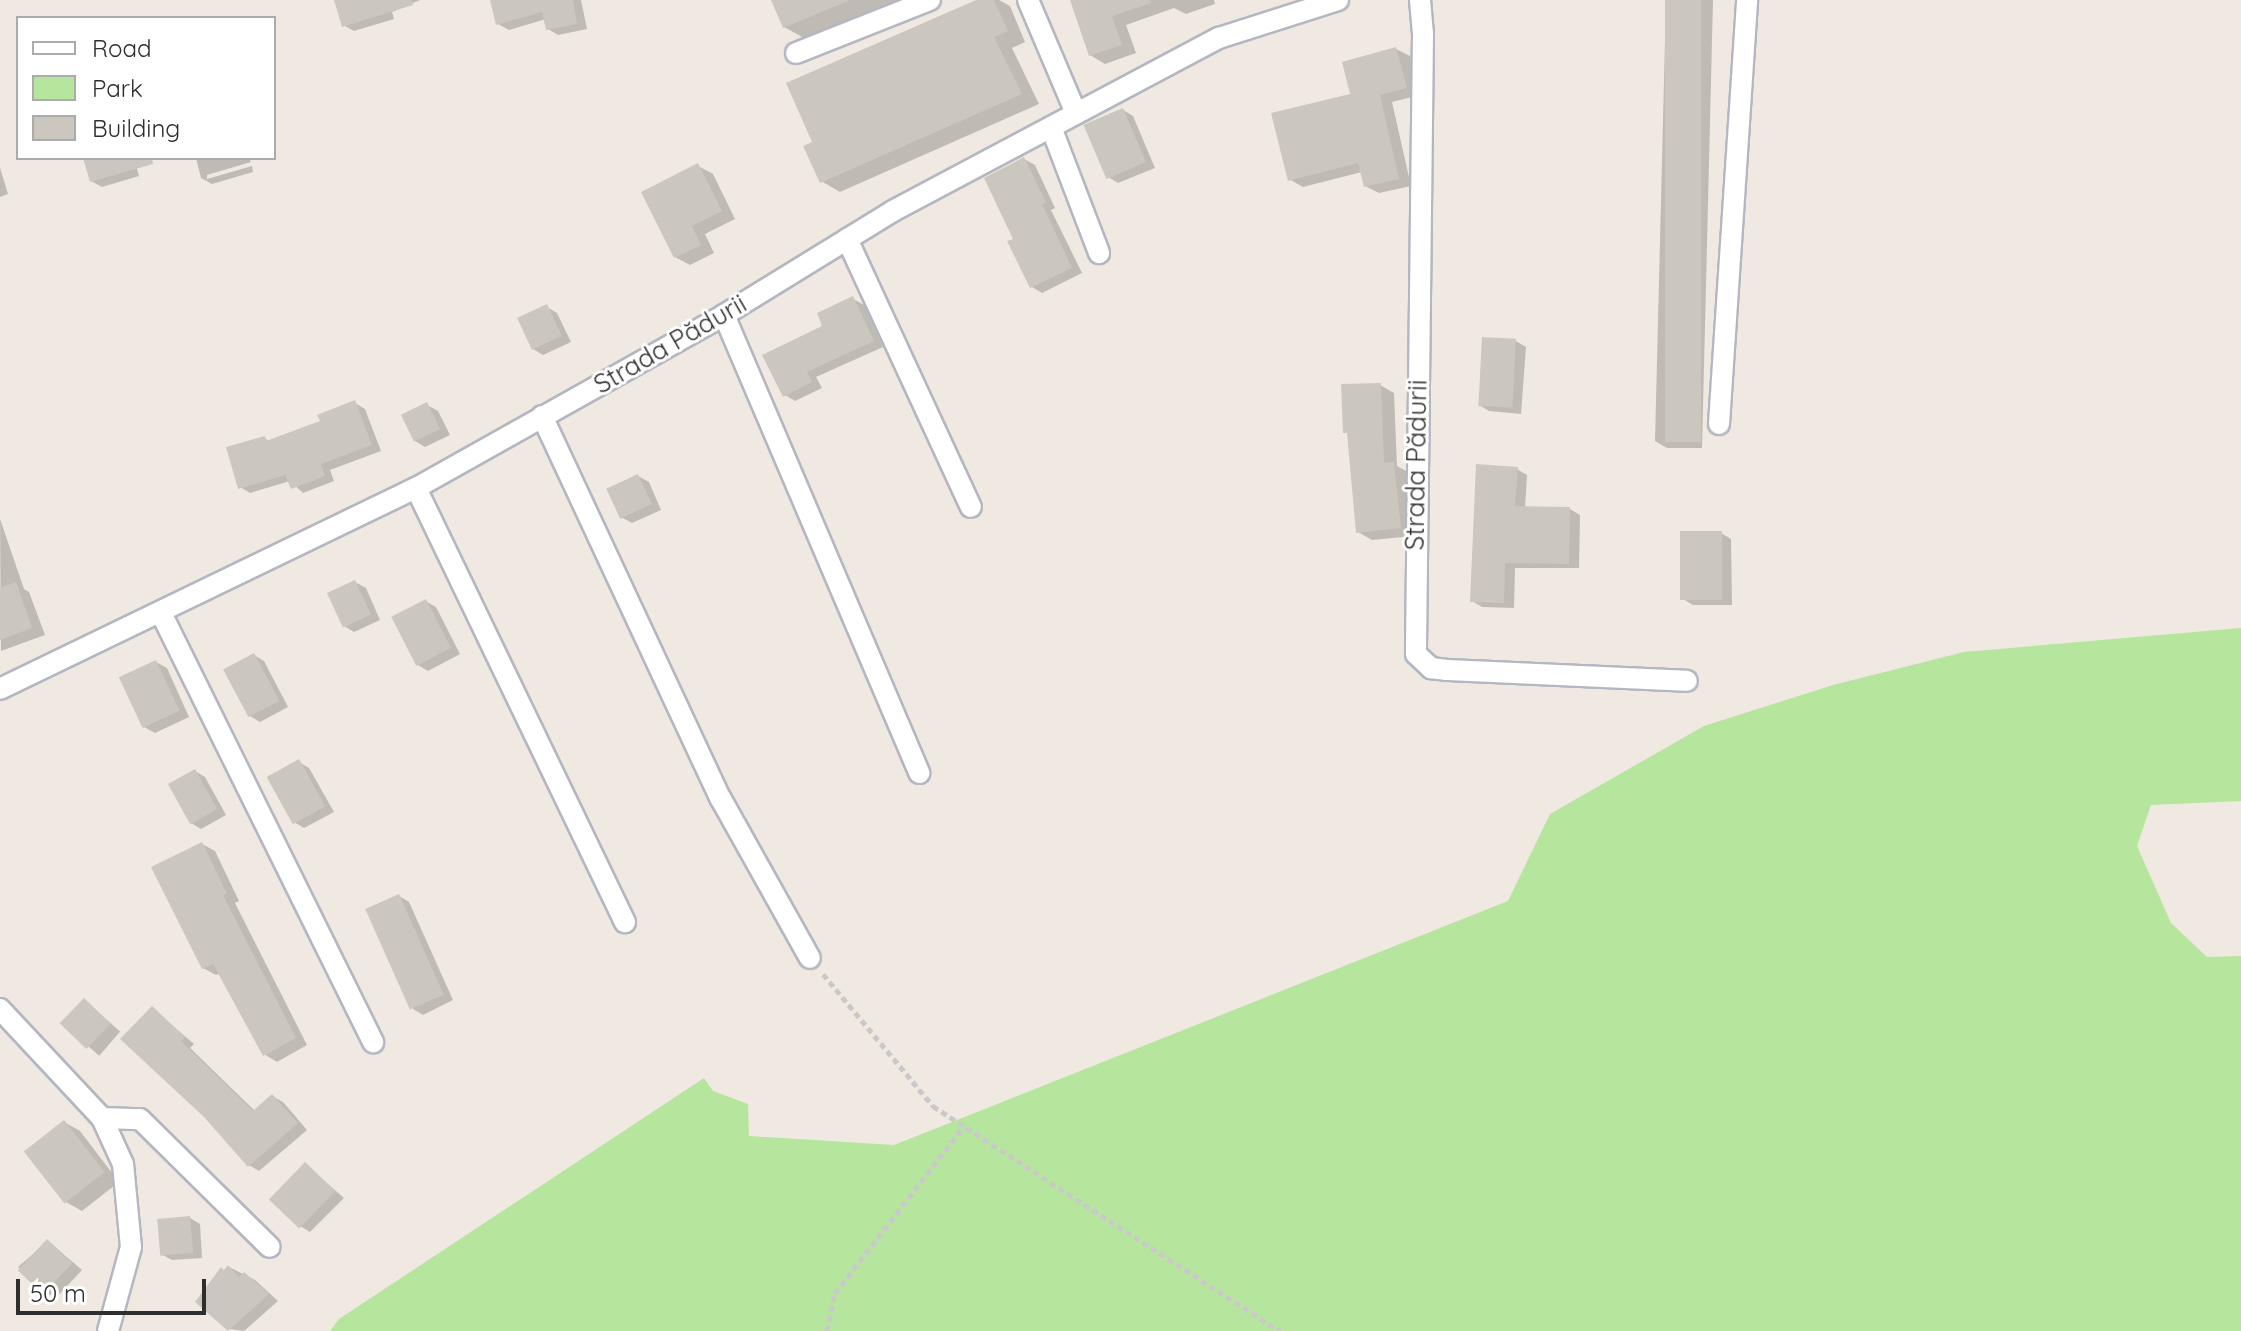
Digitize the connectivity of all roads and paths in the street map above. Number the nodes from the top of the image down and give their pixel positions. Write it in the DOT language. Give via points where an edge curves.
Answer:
graph roads {
  1 [pos="930,0"];
  2 [pos="1028,0"];
  3 [pos="1338,0"];
  4 [pos="1420,0"];
  5 [pos="1747,0"];
  6 [pos="796,53"];
  7 [pos="1076,113"];
  8 [pos="1051,127"];
  9 [pos="847,239"];
  10 [pos="1099,253"];
  11 [pos="724,315"];
  12 [pos="542,416"];
  13 [pos="1719,424"];
  14 [pos="416,488"];
  15 [pos="971,507"];
  16 [pos="161,613"];
  17 [pos="1687,681"];
  18 [pos="0,689"];
  19 [pos="919,773"];
  20 [pos="625,922"];
  21 [pos="810,958"];
  22 [pos="0,1009"];
  23 [pos="373,1042"];
  24 [pos="102,1118"];
  25 [pos="964,1126"];
  26 [pos="270,1247"];
  27 [pos="108,1331"];
  28 [pos="827,1331"];
  29 [pos="1280,1331"];
  1 -- 6 [label="street"];
  2 -- 7 [label="street"];
  3 -- 7 [label="street, Strada Pădurii" via="1219,38"];
  4 -- 17 [label="street, Strada Pădurii" via="1416,654 1431,668 1447,670"];
  5 -- 13 [label="street"];
  7 -- 8 [label="street, Strada Pădurii"];
  8 -- 9 [label="street, Strada Pădurii"];
  8 -- 10 [label="street"];
  9 -- 11 [label="street, Strada Pădurii"];
  9 -- 15 [label="street"];
  11 -- 12 [label="street, Strada Pădurii"];
  11 -- 19 [label="street"];
  12 -- 14 [label="street, Strada Pădurii"];
  12 -- 21 [label="street" via="721,799"];
  14 -- 16 [label="street, Strada Pădurii"];
  14 -- 20 [label="street"];
  16 -- 18 [label="street, Strada Pădurii"];
  16 -- 23 [label="street"];
  21 -- 25 [label="path" via="933,1106"];
  22 -- 24 [label="street"];
  24 -- 26 [label="street" via="140,1119"];
  24 -- 27 [label="street" via="123,1164 131,1247"];
  25 -- 28 [label="path" via="835,1293"];
  25 -- 29 [label="path"];
}
